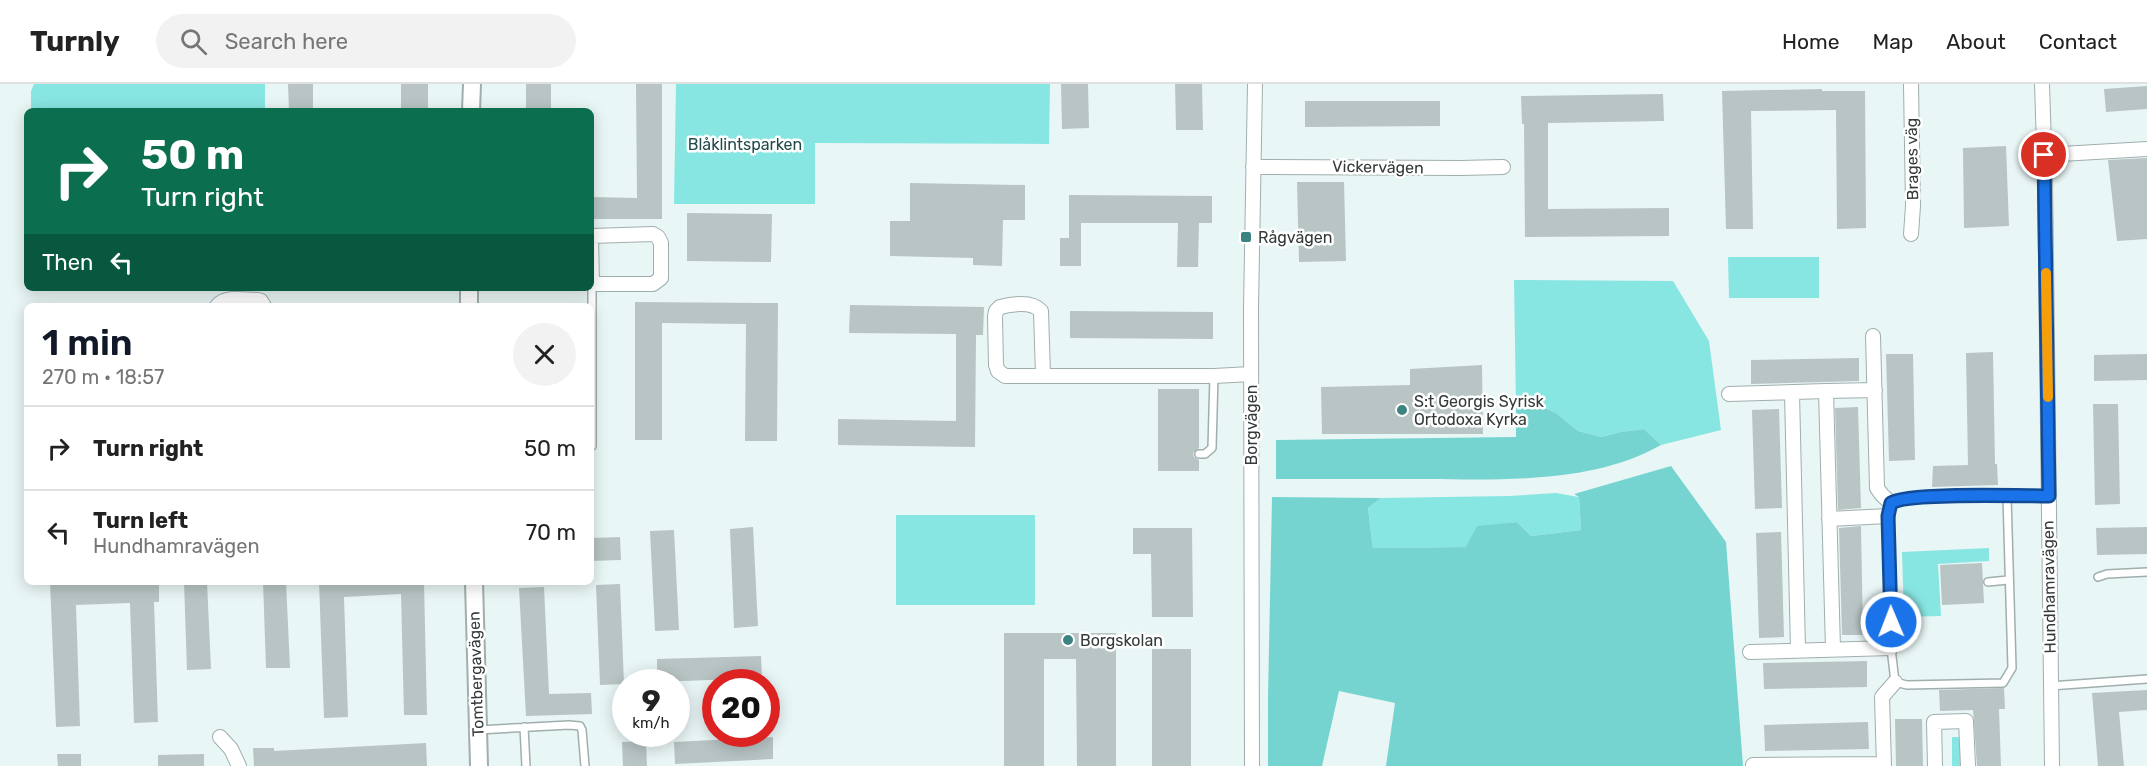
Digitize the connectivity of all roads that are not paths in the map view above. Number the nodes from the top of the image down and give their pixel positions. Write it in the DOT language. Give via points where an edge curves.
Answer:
graph roads {
  1 [pos="472,84"];
  2 [pos="1255,84"];
  3 [pos="1911,84"];
  4 [pos="2042,84"];
  5 [pos="471,108"];
  6 [pos="2147,149"];
  7 [pos="2044,155"];
  8 [pos="1253,167"];
  9 [pos="1503,167"];
  10 [pos="1911,234"];
  11 [pos="594,236"];
  12 [pos="594,284"];
  13 [pos="220,303"];
  14 [pos="262,303"];
  15 [pos="1873,336"];
  16 [pos="1251,374"];
  17 [pos="1043,375"];
  18 [pos="1214,376"];
  19 [pos="1875,390"];
  20 [pos="1826,391"];
  21 [pos="1792,393"];
  22 [pos="1729,394"];
  23 [pos="1199,454"];
  24 [pos="2007,496"];
  25 [pos="2049,496"];
  26 [pos="1890,509"];
  27 [pos="1829,519"];
  28 [pos="2147,572"];
  29 [pos="2098,577"];
  30 [pos="2008,580"];
  31 [pos="1988,582"];
  32 [pos="474,585"];
  33 [pos="1891,648"];
  34 [pos="1833,649"];
  35 [pos="1798,650"];
  36 [pos="1750,652"];
  37 [pos="2147,679"];
  38 [pos="1895,682"];
  39 [pos="2050,686"];
  40 [pos="524,727"];
  41 [pos="478,730"];
  42 [pos="220,736"];
  43 [pos="1753,765"];
  44 [pos="1834,765"];
  45 [pos="1884,765"];
  46 [pos="239,766"];
  47 [pos="479,766"];
  48 [pos="526,766"];
  49 [pos="585,766"];
  50 [pos="1252,766"];
  51 [pos="1798,766"];
  52 [pos="1935,766"];
  53 [pos="1968,766"];
  54 [pos="2052,766"];
  1 -- 5 [label="street"];
  2 -- 8 [label="street, Borgvägen"];
  3 -- 10 [label="street, Brages väg"];
  4 -- 7 [label="street, Hundhamravägen"];
  6 -- 7 [label="street"];
  7 -- 25 [label="street, Hundhamravägen"];
  8 -- 9 [label="street, Vickervägen"];
  8 -- 16 [label="street, Borgvägen"];
  11 -- 12 [label="street" via="658,237 661,278 653,284"];
  13 -- 14 [label="street" via="228,299"];
  15 -- 19 [label="street"];
  16 -- 18 [label="street"];
  16 -- 50 [label="street, Borgvägen"];
  17 -- 17 [label="street" via="1041,311 1029,305 999,307 995,317 998,371 1005,376"];
  17 -- 18 [label="street"];
  18 -- 23 [label="lane" via="1212,448"];
  19 -- 20 [label="street"];
  19 -- 26 [label="street" via="1877,489"];
  20 -- 21 [label="street"];
  20 -- 27 [label="street"];
  21 -- 22 [label="street"];
  21 -- 35 [label="street"];
  24 -- 25 [label="lane"];
  24 -- 26 [label="lane" via="1897,499"];
  24 -- 30 [label="lane"];
  25 -- 39 [label="street, Hundhamravägen"];
  26 -- 27 [label="street"];
  26 -- 33 [label="lane"];
  27 -- 34 [label="street"];
  28 -- 29 [label="lane"];
  30 -- 31 [label="lane"];
  30 -- 38 [label="lane" via="2012,668 2003,683"];
  32 -- 41 [label="street, Tomtbergavägen"];
  33 -- 34 [label="street"];
  33 -- 38 [label="lane"];
  34 -- 35 [label="street"];
  35 -- 36 [label="street"];
  37 -- 39 [label="lane"];
  38 -- 45 [label="street" via="1882,697"];
  39 -- 54 [label="street, Hundhamravägen"];
  40 -- 41 [label="lane"];
  40 -- 48 [label="lane"];
  40 -- 49 [label="lane" via="580,726"];
  41 -- 47 [label="street, Tomtbergavägen"];
  42 -- 46 [label="street"];
  43 -- 51 [label="street"];
  44 -- 45 [label="street"];
  44 -- 51 [label="street"];
  52 -- 53 [label="street" via="1934,722 1966,721"];
}
